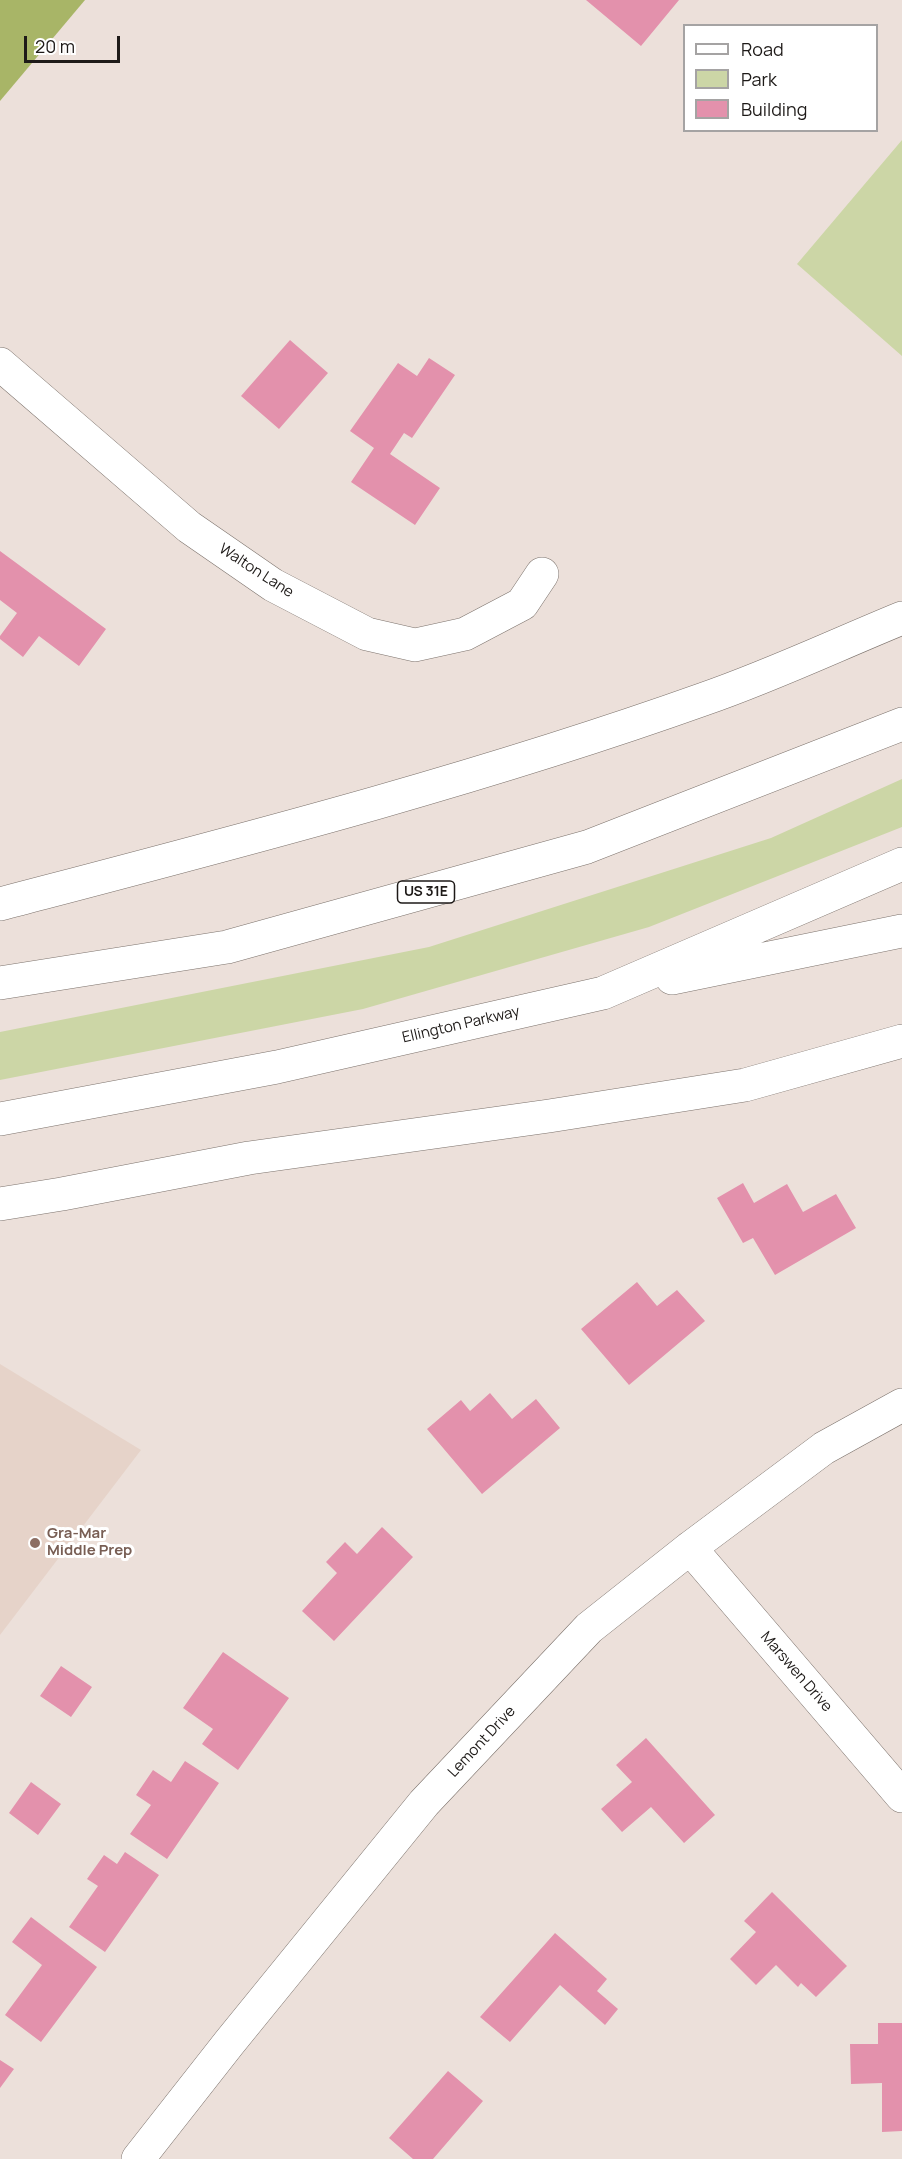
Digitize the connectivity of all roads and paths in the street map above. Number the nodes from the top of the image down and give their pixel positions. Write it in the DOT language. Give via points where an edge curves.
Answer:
graph roads {
  1 [pos="0,364"];
  2 [pos="542,574"];
  3 [pos="902,618"];
  4 [pos="902,708"];
  5 [pos="902,724"];
  6 [pos="837,749"];
  7 [pos="902,864"];
  8 [pos="0,904"];
  9 [pos="902,931"];
  10 [pos="0,983"];
  11 [pos="603,993"];
  12 [pos="902,1041"];
  13 [pos="0,1119"];
  14 [pos="0,1204"];
  15 [pos="902,1405"];
  16 [pos="690,1548"];
  17 [pos="902,1796"];
  18 [pos="138,2159"];
  1 -- 2 [label="main road, Walton Lane" via="189,526 273,585 367,634 415,645 465,634 522,604"];
  3 -- 8 [label="main road" via="705,699 481,773"];
  4 -- 6 [label="main road"];
  5 -- 6 [label="main road, US 31E"];
  6 -- 10 [label="main road, US 31E" via="587,847 227,946"];
  7 -- 11 [label="main road, Ellington Parkway"];
  9 -- 11 [label="main road"];
  11 -- 13 [label="main road, Ellington Parkway" via="277,1066"];
  12 -- 14 [label="main road" via="746,1085 249,1158"];
  15 -- 16 [label="main road, Lemont Drive" via="824,1448"];
  16 -- 17 [label="main road, Marswen Drive"];
  16 -- 18 [label="main road, Lemont Drive" via="590,1628 424,1803"];
}
